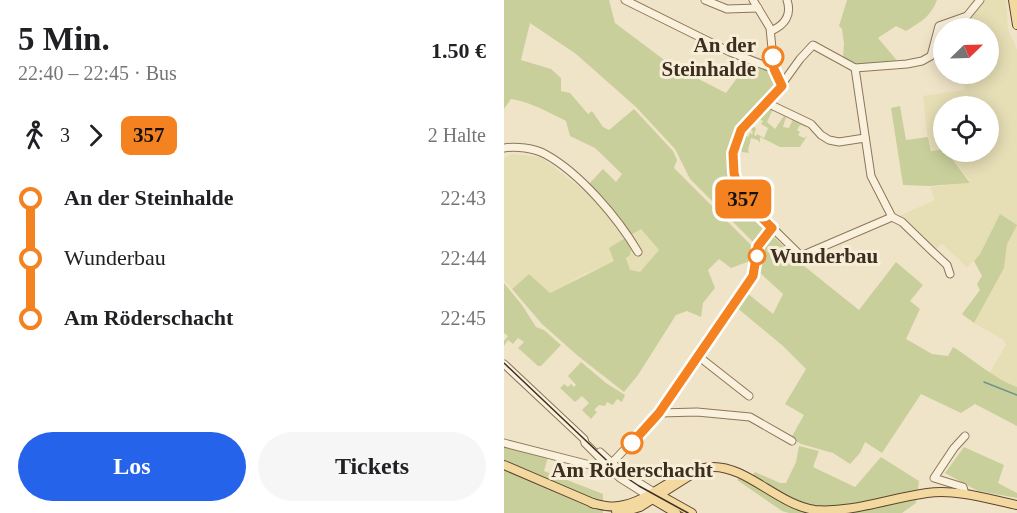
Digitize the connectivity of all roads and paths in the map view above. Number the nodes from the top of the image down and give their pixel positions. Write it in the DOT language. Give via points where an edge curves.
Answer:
graph roads {
  1 [pos="625,0"];
  2 [pos="705,0"];
  3 [pos="753,0"];
  4 [pos="787,0"];
  5 [pos="980,0"];
  6 [pos="1013,0"];
  7 [pos="758,8"];
  8 [pos="1017,25"];
  9 [pos="771,31"];
  10 [pos="855,68"];
  11 [pos="774,69"];
  12 [pos="782,86"];
  13 [pos="767,103"];
  14 [pos="865,138"];
  15 [pos="504,148"];
  16 [pos="892,217"];
  17 [pos="772,228"];
  18 [pos="638,252"];
  19 [pos="950,274"];
  20 [pos="698,356"];
  21 [pos="504,364"];
  22 [pos="749,396"];
  23 [pos="659,413"];
  24 [pos="965,436"];
  25 [pos="584,439"];
  26 [pos="792,441"];
  27 [pos="504,443"];
  28 [pos="595,453"];
  29 [pos="504,465"];
  30 [pos="589,465"];
  31 [pos="610,465"];
  32 [pos="700,469"];
  33 [pos="674,487"];
  34 [pos="964,494"];
  35 [pos="650,496"];
  36 [pos="592,503"];
  37 [pos="1017,505"];
  38 [pos="678,510"];
  39 [pos="692,513"];
  1 -- 11 [label="street" via="730,52"];
  2 -- 7 [label="street" via="727,9"];
  3 -- 7 [label="street"];
  4 -- 9 [label="street" via="788,14"];
  5 -- 10 [label="street" via="967,16 939,26 926,60"];
  6 -- 8 [label="main road"];
  7 -- 9 [label="street"];
  9 -- 11 [label="street"];
  10 -- 12 [label="street" via="813,45"];
  10 -- 14 [label="street"];
  11 -- 12 [label="street"];
  12 -- 13 [label="street"];
  13 -- 14 [label="street" via="811,124 829,140"];
  13 -- 17 [label="street" via="738,135 733,159 741,197"];
  14 -- 16 [label="street" via="871,176"];
  15 -- 18 [label="street" via="544,153 569,172 610,213"];
  16 -- 17 [label="street" via="802,256"];
  16 -- 19 [label="street" via="933,252"];
  17 -- 20 [label="street" via="758,246 753,276"];
  20 -- 22 [label="street"];
  20 -- 23 [label="street"];
  21 -- 25 [label="street"];
  23 -- 26 [label="street" via="750,417"];
  23 -- 31 [label="street"];
  24 -- 34 [label="street" via="934,478 965,489"];
  25 -- 28 [label="street"];
  25 -- 31 [label="street"];
  27 -- 30 [label="street"];
  28 -- 30 [label="street" via="596,459"];
  28 -- 31 [label="street"];
  29 -- 36 [label="main road"];
  30 -- 31 [label="street"];
  31 -- 35 [label="street" via="626,482"];
  32 -- 33 [label="main road"];
  32 -- 34 [label="main road" via="728,469 787,501 821,511 930,492"];
  32 -- 35 [label="main road" via="685,473"];
  33 -- 35 [label="main road"];
  33 -- 38 [label="main road"];
  34 -- 37 [label="main road"];
  35 -- 36 [label="main road" via="616,507"];
  35 -- 36 [label="main road" via="630,510 608,510"];
  35 -- 38 [label="main road"];
  38 -- 39 [label="main road"];
}
